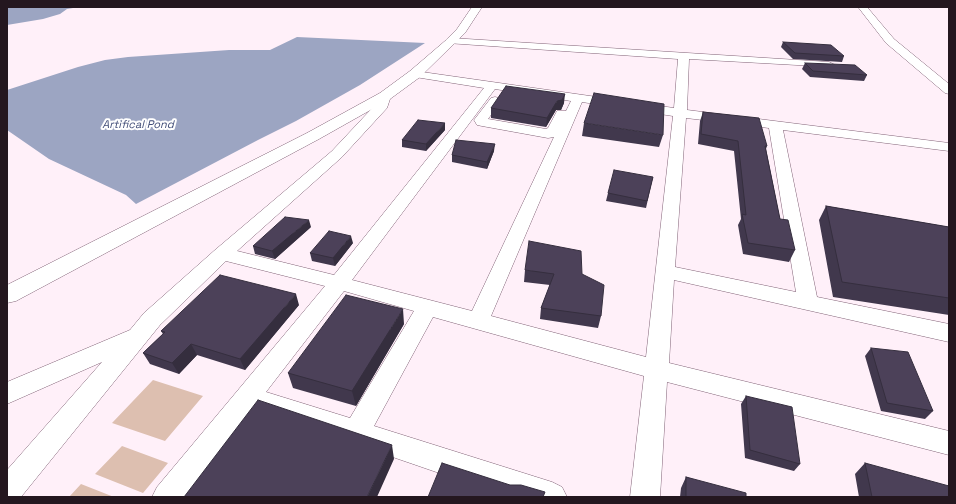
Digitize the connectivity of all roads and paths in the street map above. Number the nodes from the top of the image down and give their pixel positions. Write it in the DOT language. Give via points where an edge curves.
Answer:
graph roads {
  1 [pos="464,7"];
  2 [pos="476,7"];
  3 [pos="862,7"];
  4 [pos="451,41"];
  5 [pos="684,55"];
  6 [pos="842,66"];
  7 [pos="415,74"];
  8 [pos="492,85"];
  9 [pos="949,90"];
  10 [pos="515,91"];
  11 [pos="377,94"];
  12 [pos="551,97"];
  13 [pos="578,98"];
  14 [pos="680,113"];
  15 [pos="775,125"];
  16 [pos="949,147"];
  17 [pos="222,254"];
  18 [pos="666,272"];
  19 [pos="7,279"];
  20 [pos="339,283"];
  21 [pos="7,295"];
  22 [pos="808,303"];
  23 [pos="427,308"];
  24 [pos="478,322"];
  25 [pos="949,333"];
  26 [pos="138,336"];
  27 [pos="657,370"];
  28 [pos="7,393"];
  29 [pos="247,396"];
  30 [pos="356,432"];
  31 [pos="949,443"];
  32 [pos="7,492"];
  33 [pos="167,497"];
  34 [pos="552,497"];
  35 [pos="645,497"];
  1 -- 11 [label="street" via="448,30"];
  2 -- 4 [label="street" via="461,31"];
  3 -- 9 [label="street" via="890,41"];
  4 -- 5 [label="street"];
  4 -- 7 [label="street"];
  5 -- 6 [label="street"];
  5 -- 14 [label="street"];
  7 -- 8 [label="street"];
  7 -- 11 [label="street"];
  8 -- 10 [label="street"];
  8 -- 20 [label="street"];
  10 -- 12 [label="street"];
  10 -- 12 [label="street" via="500,94 482,122 552,133 567,104"];
  11 -- 17 [label="street" via="382,106 337,154"];
  11 -- 19 [label="street" via="340,110"];
  11 -- 21 [label="street" via="313,136"];
  12 -- 13 [label="street"];
  13 -- 14 [label="street"];
  13 -- 24 [label="street"];
  14 -- 15 [label="street"];
  14 -- 18 [label="street"];
  15 -- 16 [label="street"];
  15 -- 22 [label="street"];
  17 -- 20 [label="street"];
  17 -- 26 [label="street" via="152,319"];
  18 -- 22 [label="street"];
  18 -- 27 [label="street"];
  20 -- 23 [label="street"];
  20 -- 29 [label="street"];
  22 -- 25 [label="street"];
  23 -- 24 [label="street"];
  23 -- 30 [label="street"];
  24 -- 27 [label="street"];
  26 -- 28 [label="street"];
  26 -- 32 [label="street"];
  27 -- 31 [label="street"];
  27 -- 35 [label="street"];
  29 -- 30 [label="street"];
  29 -- 33 [label="street"];
  30 -- 34 [label="street"];
}
